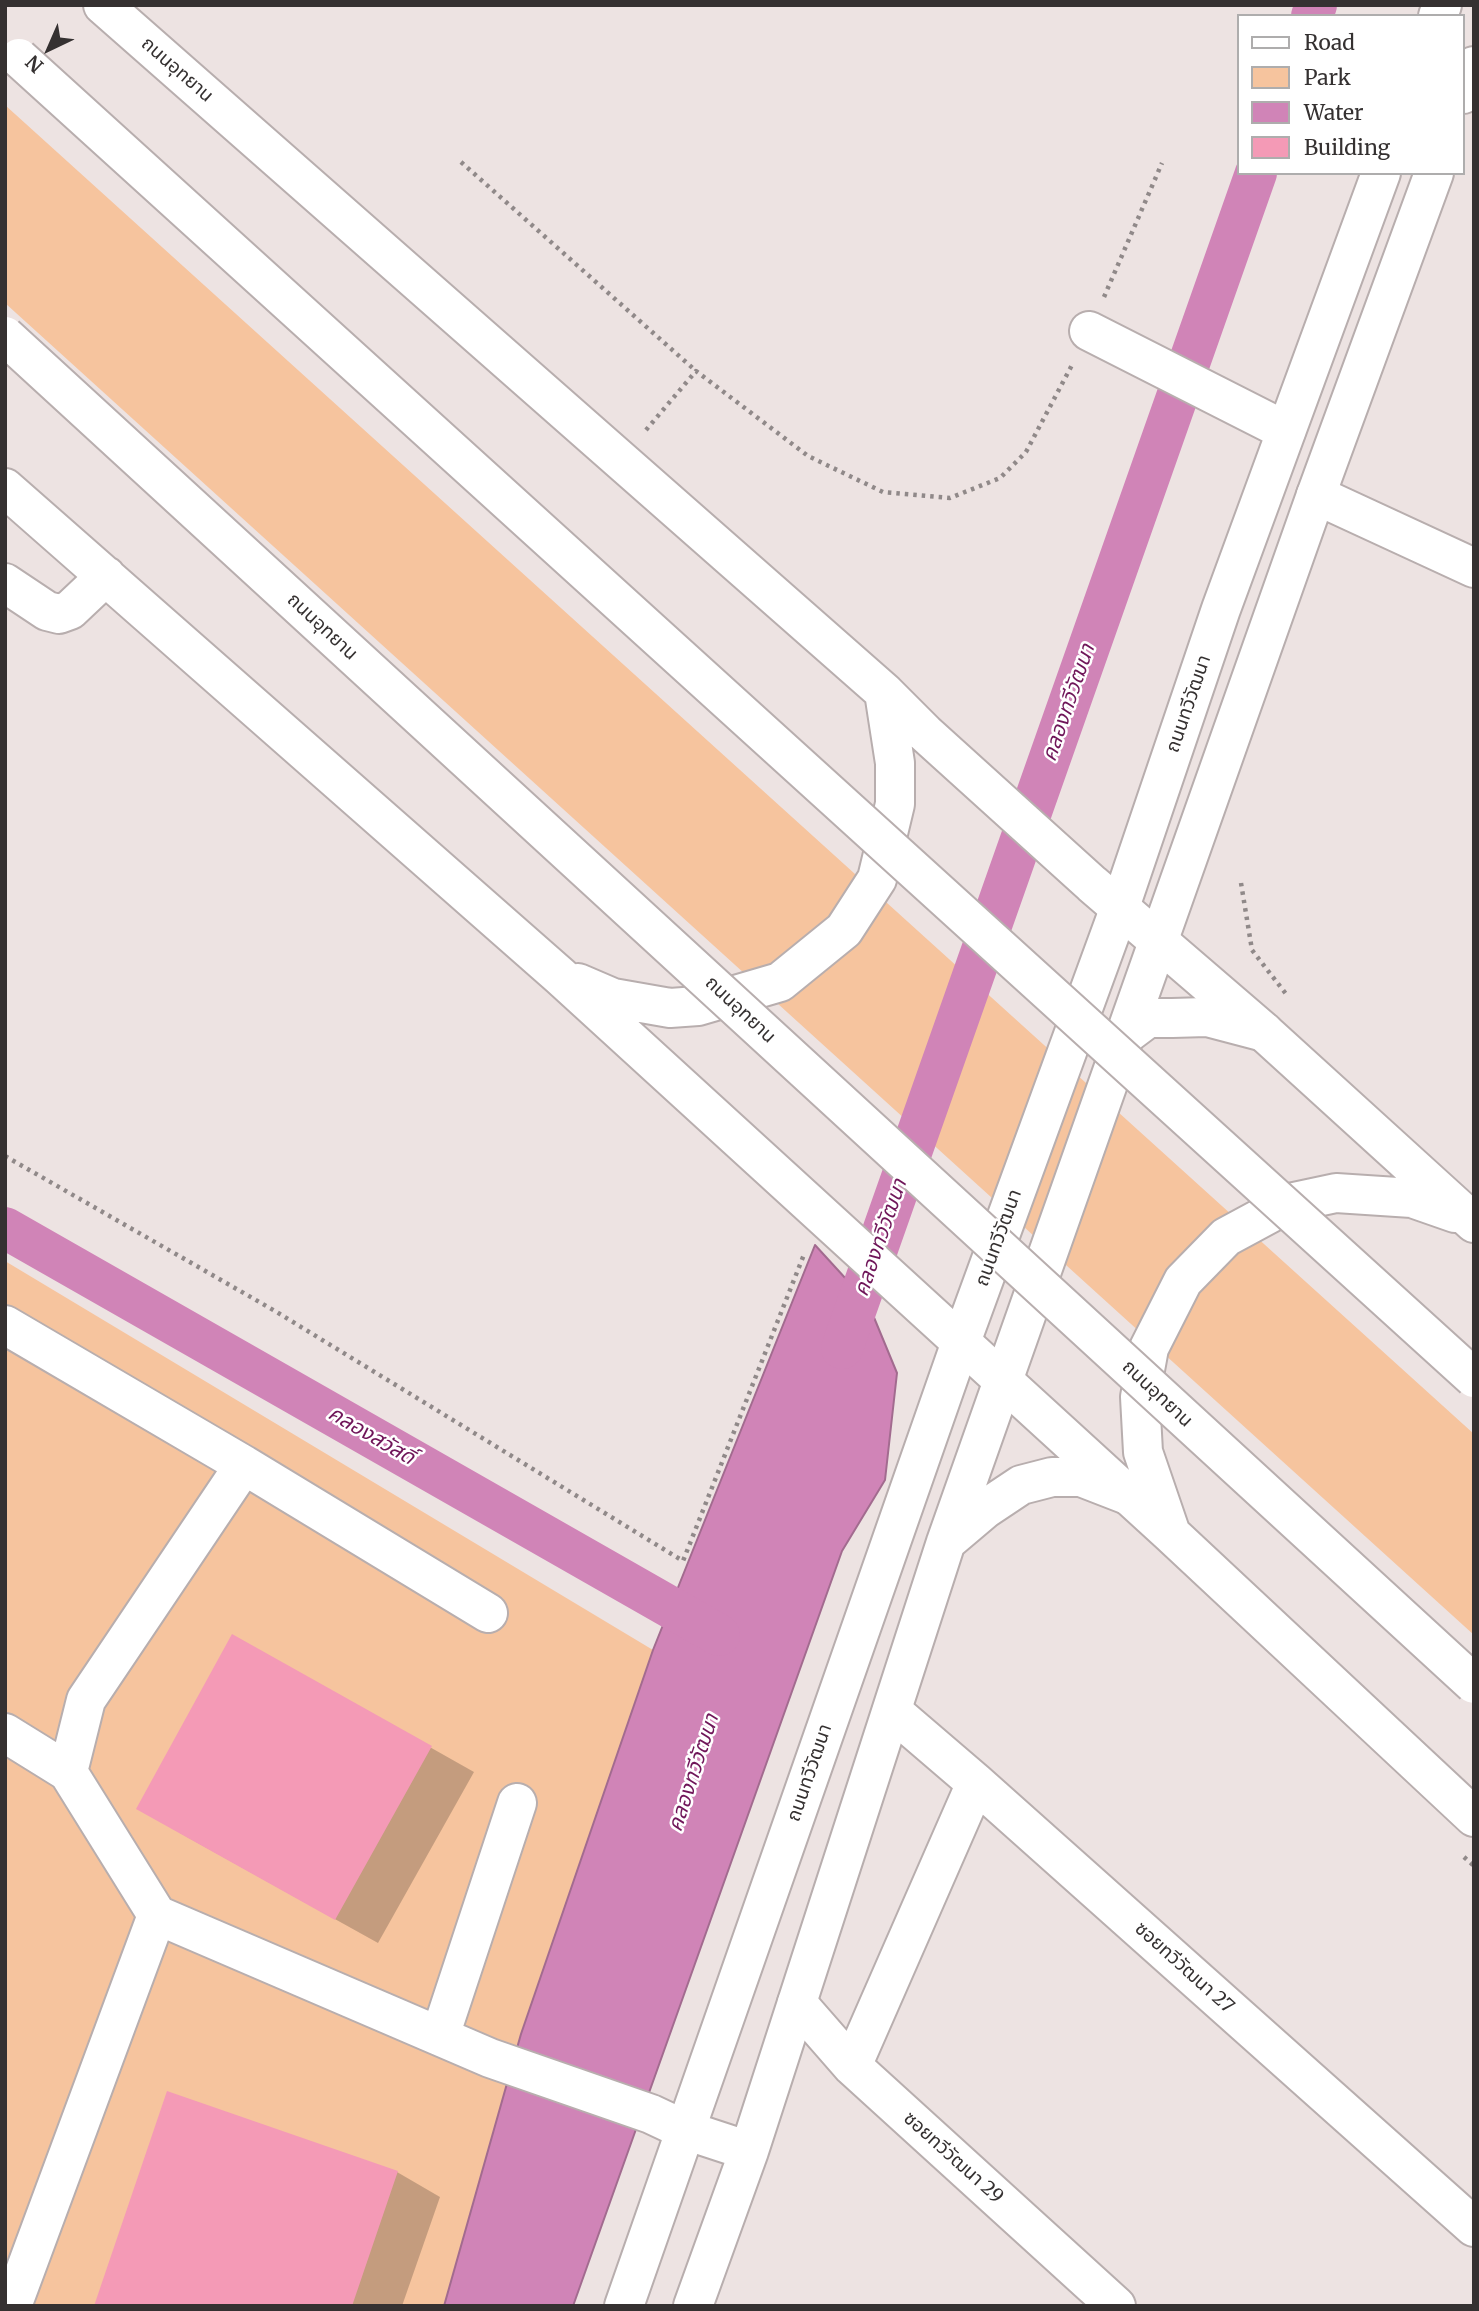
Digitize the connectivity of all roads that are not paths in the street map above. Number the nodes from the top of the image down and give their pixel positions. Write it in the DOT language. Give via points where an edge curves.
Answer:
graph roads {
  1 [pos="103,5"];
  2 [pos="12,52"];
  3 [pos="1474,66"];
  4 [pos="1465,89"];
  5 [pos="1380,175"];
  6 [pos="1433,175"];
  7 [pos="5,336"];
  8 [pos="1105,338"];
  9 [pos="1286,431"];
  10 [pos="5,488"];
  11 [pos="1316,495"];
  12 [pos="1474,568"];
  13 [pos="106,576"];
  14 [pos="5,583"];
  15 [pos="884,692"];
  16 [pos="1106,895"];
  17 [pos="1160,940"];
  18 [pos="560,975"];
  19 [pos="1264,1032"];
  20 [pos="1124,1036"];
  21 [pos="1470,1220"];
  22 [pos="5,1325"];
  23 [pos="951,1333"];
  24 [pos="1474,1378"];
  25 [pos="1003,1379"];
  26 [pos="244,1465"];
  27 [pos="1129,1496"];
  28 [pos="1170,1533"];
  29 [pos="946,1542"];
  30 [pos="488,1613"];
  31 [pos="1474,1684"];
  32 [pos="892,1711"];
  33 [pos="5,1733"];
  34 [pos="68,1772"];
  35 [pos="976,1783"];
  36 [pos="517,1803"];
  37 [pos="1474,1817"];
  38 [pos="157,1915"];
  39 [pos="797,2003"];
  40 [pos="440,2036"];
  41 [pos="852,2066"];
  42 [pos="685,2130"];
  43 [pos="749,2151"];
  44 [pos="1474,2227"];
  45 [pos="12,2306"];
  46 [pos="624,2306"];
  47 [pos="692,2306"];
  48 [pos="1116,2306"];
  1 -- 15 [label="street, ถนนอุทยาน"];
  2 -- 24 [label="street, bridge"];
  3 -- 4 [label="street"];
  5 -- 9 [label="street, ถนนทวีวัฒนา"];
  6 -- 11 [label="street"];
  7 -- 31 [label="street, ถนนอุทยาน, bridge"];
  8 -- 9 [label="street"];
  9 -- 16 [label="street, ถนนทวีวัฒนา" via="1221,609"];
  10 -- 13 [label="street"];
  11 -- 12 [label="street"];
  11 -- 17 [label="street"];
  13 -- 14 [label="street" via="70,610 59,614"];
  13 -- 18 [label="street"];
  15 -- 16 [label="street, ถนนอุทยาน"];
  15 -- 18 [label="street" via="895,763 895,804 877,879 844,930 780,982 698,1006 670,1008 613,998"];
  16 -- 17 [label="street, ถนนอุทยาน"];
  16 -- 23 [label="street, ถนนทวีวัฒนา"];
  17 -- 19 [label="street, ถนนอุทยาน"];
  17 -- 20 [label="street"];
  18 -- 23 [label="street"];
  19 -- 20 [label="street" via="1207,1017 1148,1018"];
  19 -- 21 [label="street, ถนนอุทยาน"];
  20 -- 25 [label="street"];
  21 -- 28 [label="street" via="1412,1198 1336,1193 1289,1203 1226,1237 1183,1281 1149,1348 1140,1397 1143,1452"];
  22 -- 26 [label="street"];
  23 -- 25 [label="street"];
  23 -- 42 [label="street, ถนนทวีวัฒนา"];
  25 -- 27 [label="street"];
  25 -- 29 [label="street"];
  26 -- 30 [label="street"];
  26 -- 34 [label="street" via="86,1700"];
  27 -- 28 [label="street"];
  27 -- 29 [label="street" via="1081,1477 1052,1477 1021,1485"];
  28 -- 37 [label="street"];
  29 -- 32 [label="street"];
  32 -- 35 [label="street, ซอยทวีวัฒนา 27"];
  32 -- 39 [label="street"];
  33 -- 34 [label="street"];
  34 -- 38 [label="street"];
  35 -- 41 [label="street"];
  35 -- 44 [label="street, ซอยทวีวัฒนา 27"];
  36 -- 40 [label="street"];
  38 -- 40 [label="street"];
  38 -- 45 [label="street"];
  39 -- 41 [label="street, ซอยทวีวัฒนา 29"];
  39 -- 43 [label="street"];
  40 -- 42 [label="street"];
  41 -- 48 [label="street, ซอยทวีวัฒนา 29"];
  42 -- 43 [label="street"];
  42 -- 46 [label="street, ถนนทวีวัฒนา"];
  43 -- 47 [label="street"];
}
